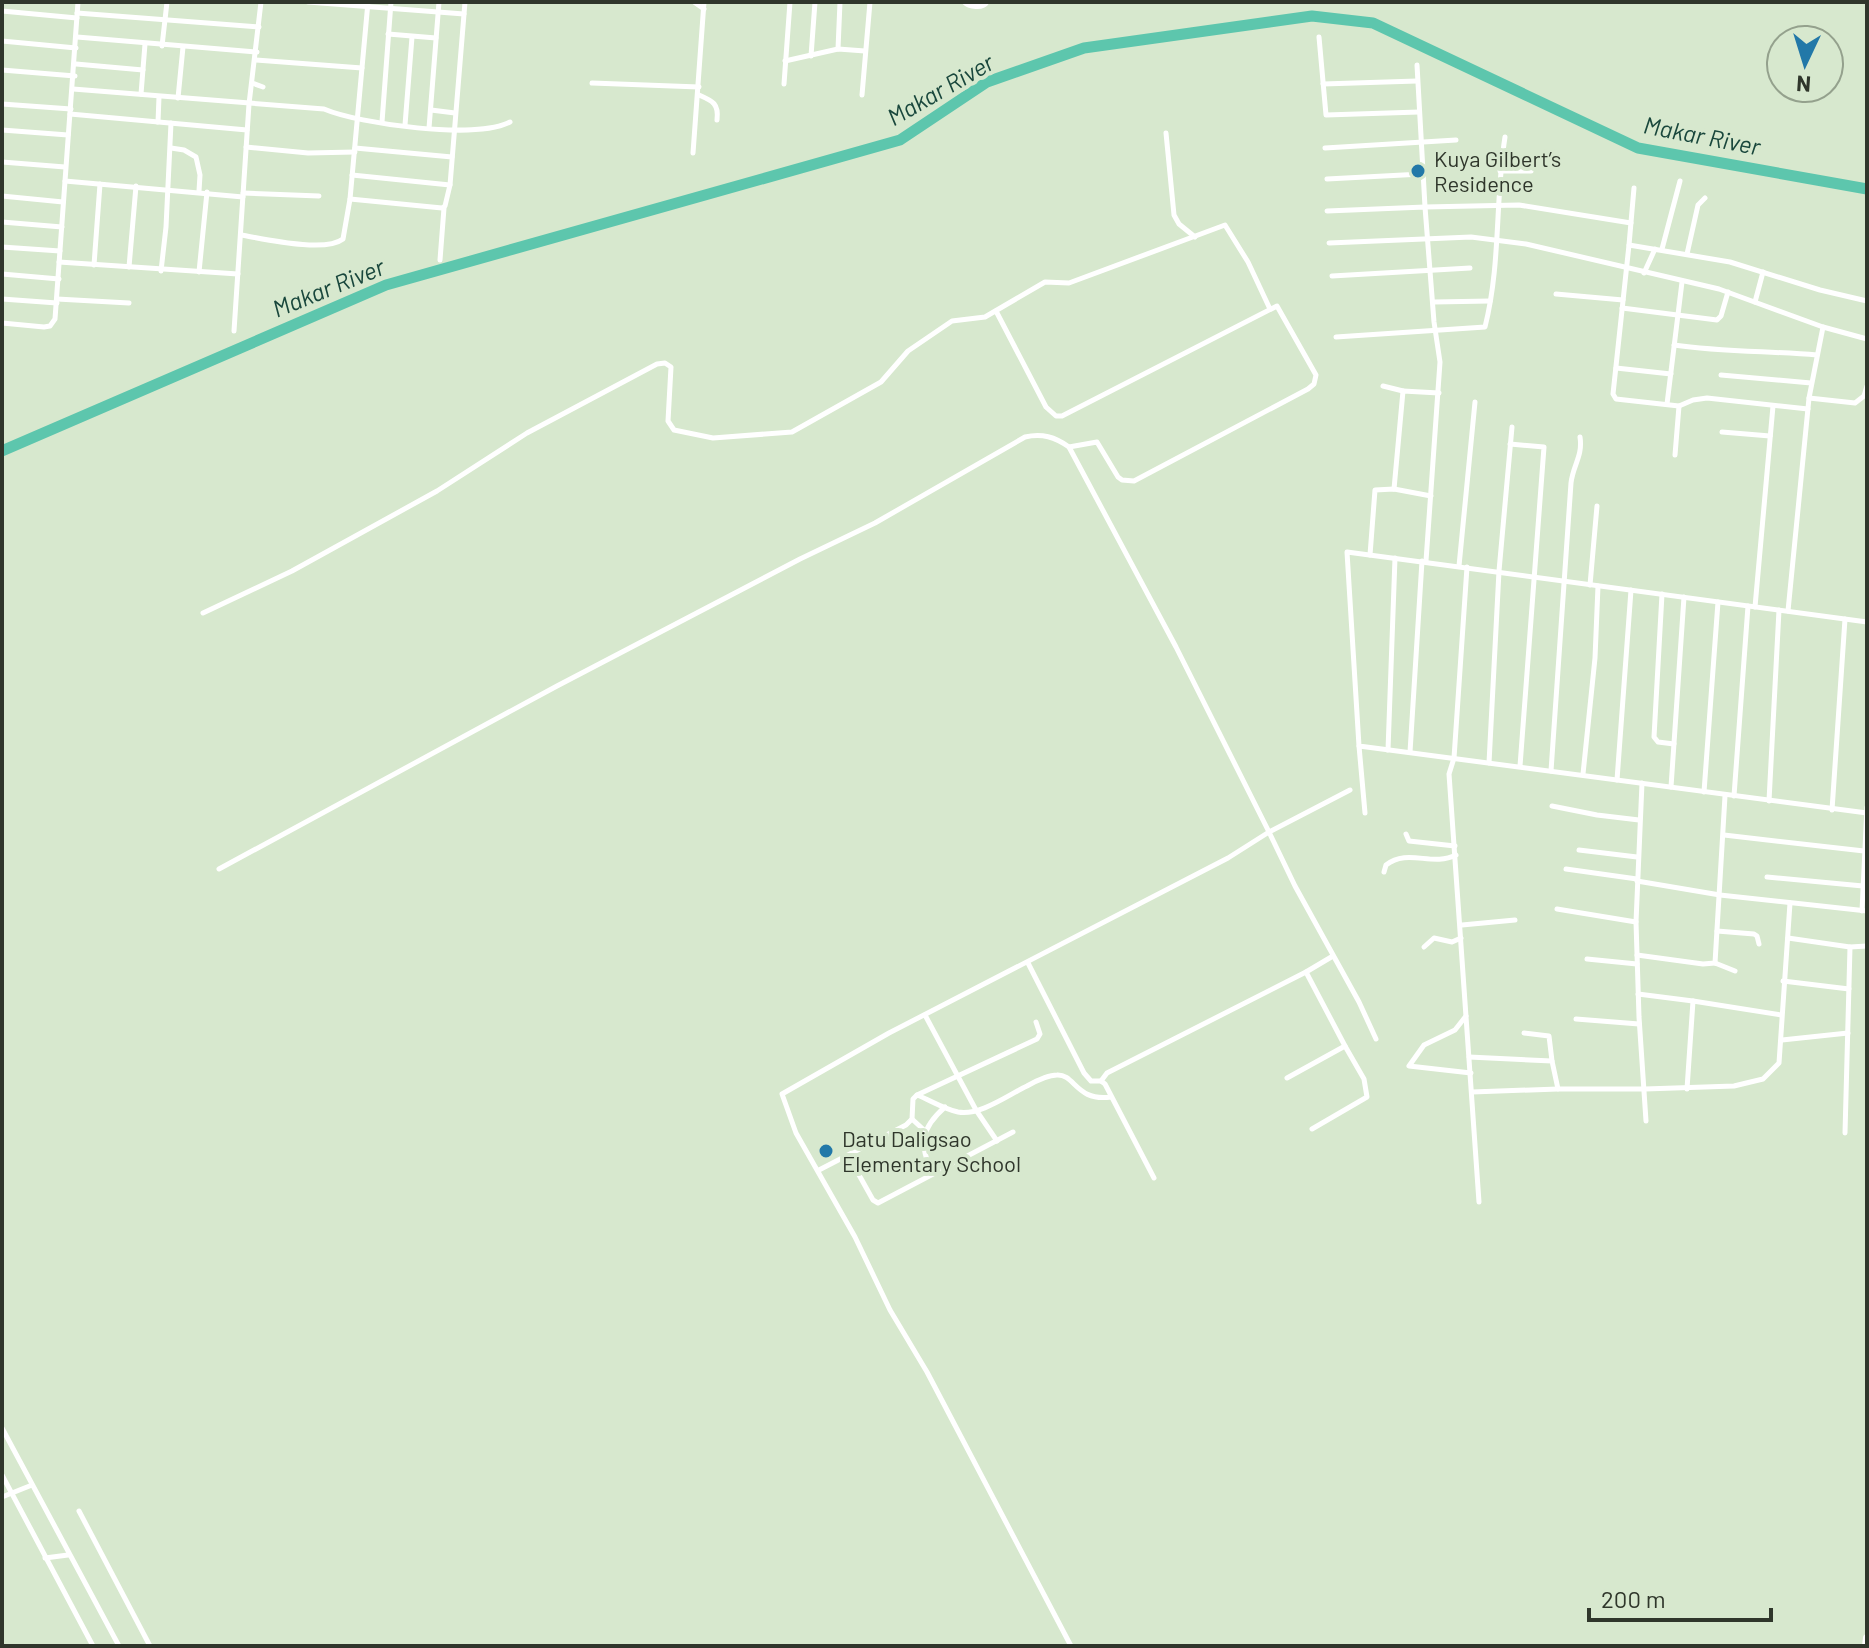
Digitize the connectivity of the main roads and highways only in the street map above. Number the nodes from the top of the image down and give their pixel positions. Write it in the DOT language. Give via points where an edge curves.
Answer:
graph roads {
  1 [pos="1867,1638"];
  2 [pos="1866,1646"];
  1 -- 2 [label="main road"];
}
